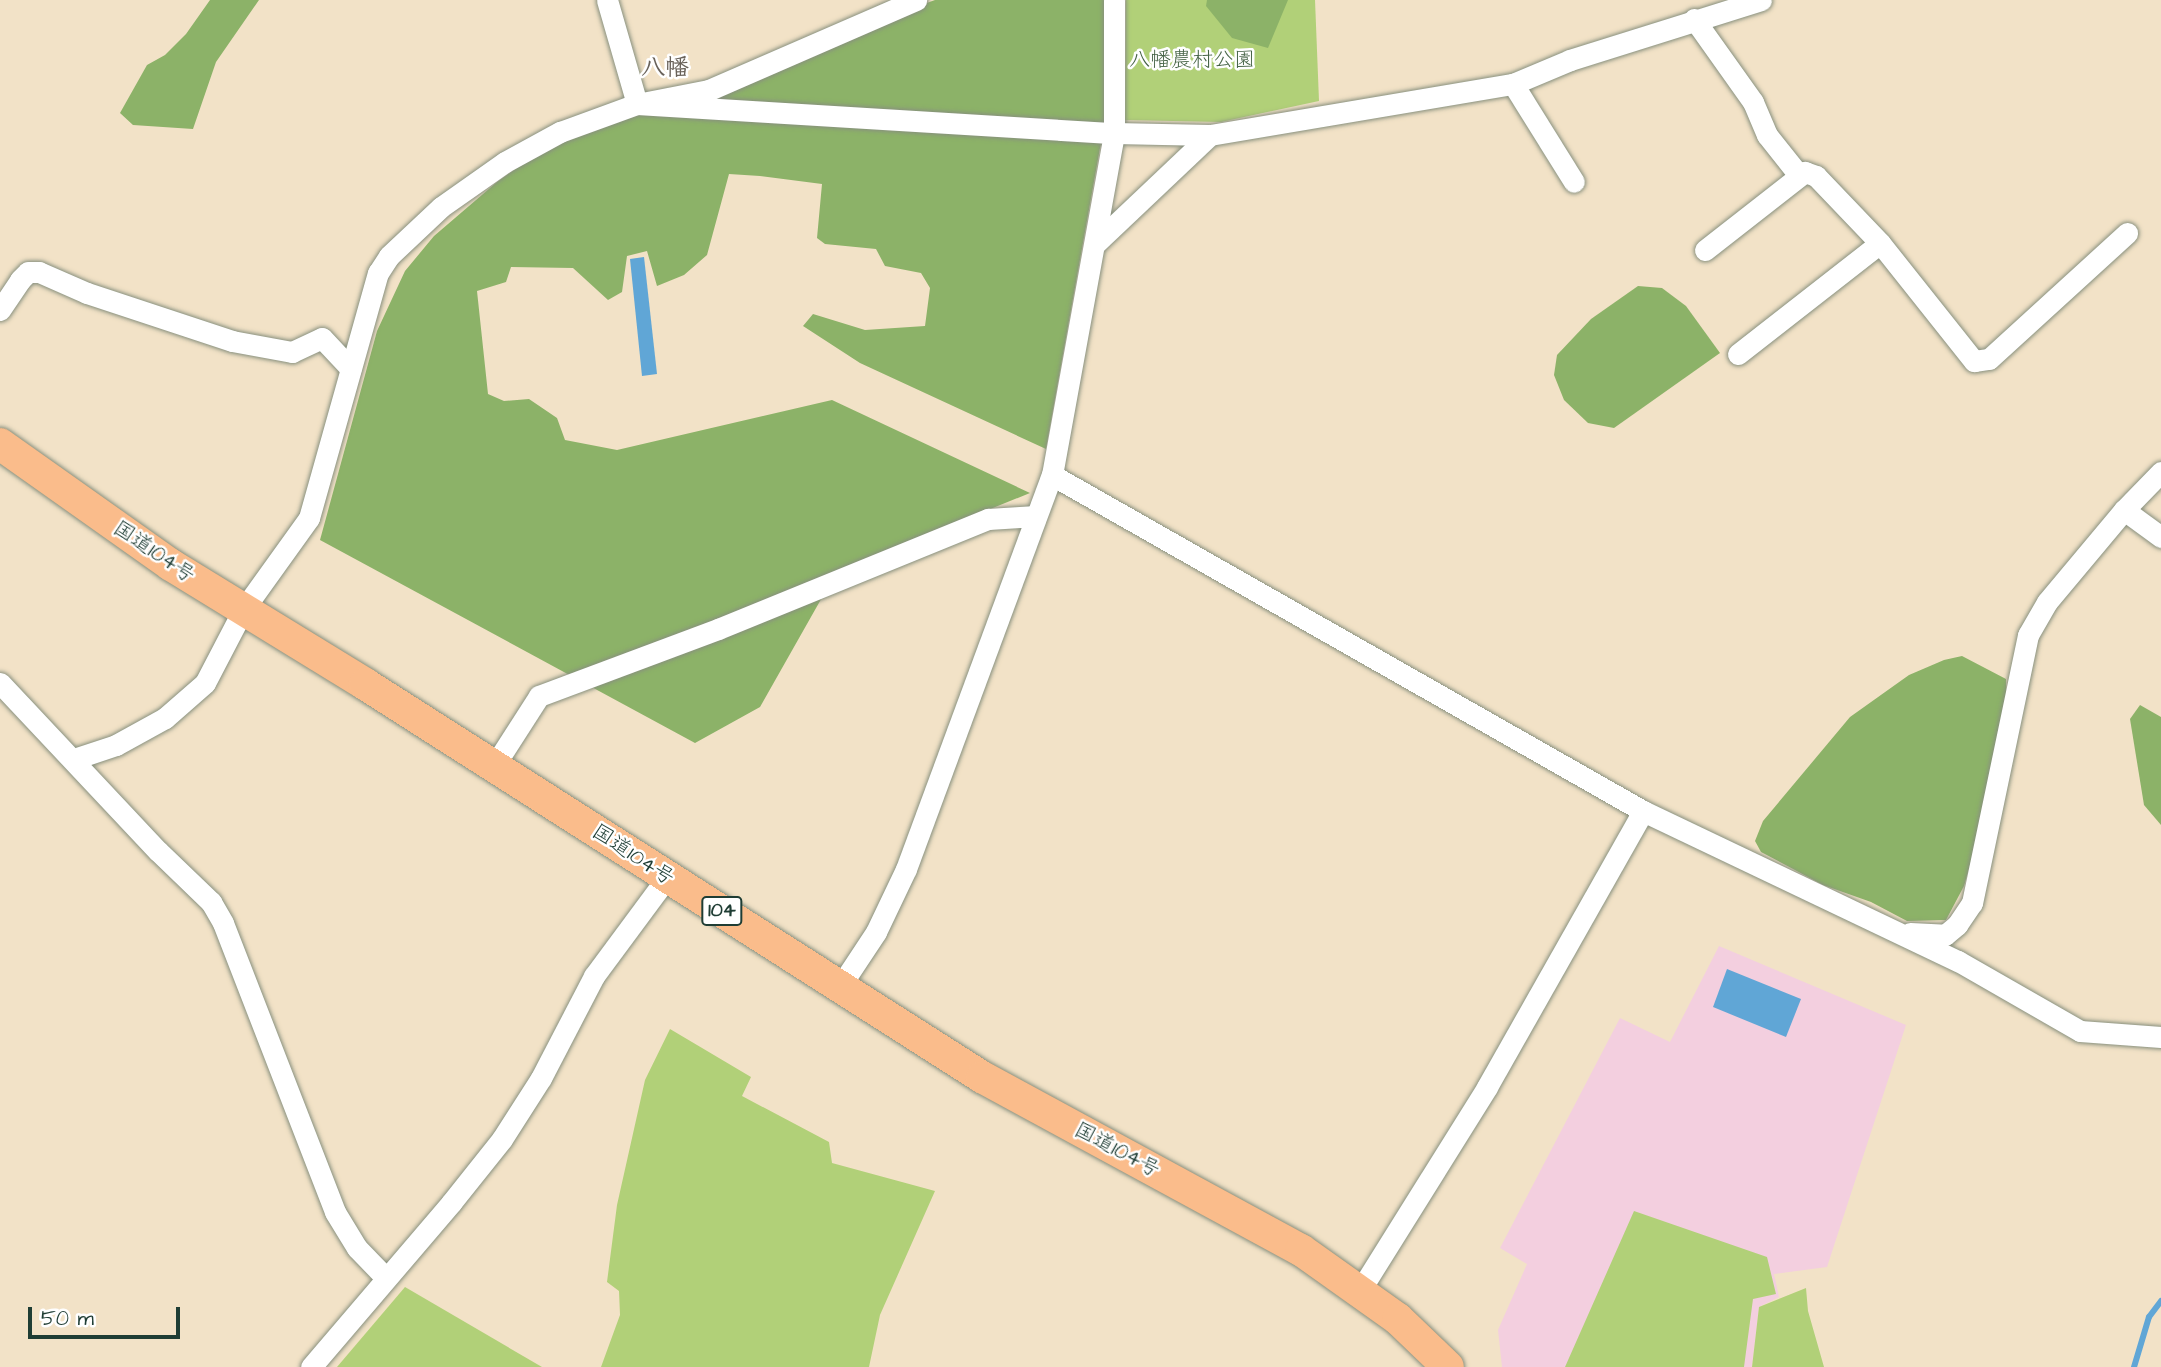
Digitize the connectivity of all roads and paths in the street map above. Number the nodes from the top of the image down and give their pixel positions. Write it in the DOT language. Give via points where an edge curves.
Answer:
graph roads {
  1 [pos="607,0"];
  2 [pos="915,0"];
  3 [pos="1114,0"];
  4 [pos="1761,0"];
  5 [pos="1694,19"];
  6 [pos="1513,84"];
  7 [pos="637,104"];
  8 [pos="1114,132"];
  9 [pos="1210,135"];
  10 [pos="1798,174"];
  11 [pos="1574,182"];
  12 [pos="2127,233"];
  13 [pos="1880,243"];
  14 [pos="1095,244"];
  15 [pos="1705,250"];
  16 [pos="0,310"];
  17 [pos="1738,354"];
  18 [pos="351,369"];
  19 [pos="0,444"];
  20 [pos="2161,472"];
  21 [pos="1052,475"];
  22 [pos="2124,510"];
  23 [pos="1036,516"];
  24 [pos="2161,537"];
  25 [pos="243,610"];
  26 [pos="0,683"];
  27 [pos="74,759"];
  28 [pos="494,766"];
  29 [pos="1643,811"];
  30 [pos="668,876"];
  31 [pos="1897,932"];
  32 [pos="839,988"];
  33 [pos="2161,1037"];
  34 [pos="385,1278"];
  35 [pos="1361,1289"];
  36 [pos="311,1367"];
  37 [pos="1448,1367"];
  1 -- 7 [label="street"];
  2 -- 7 [label="street" via="709,90"];
  3 -- 8 [label="street"];
  4 -- 5 [label="street"];
  5 -- 6 [label="street"];
  5 -- 10 [label="street" via="1753,102 1767,135"];
  6 -- 9 [label="street"];
  6 -- 11 [label="street"];
  7 -- 8 [label="street"];
  7 -- 18 [label="street" via="560,132 505,162 441,207 389,256 378,273"];
  8 -- 9 [label="street"];
  8 -- 14 [label="street"];
  9 -- 14 [label="street"];
  10 -- 13 [label="street" via="1816,176"];
  10 -- 15 [label="street"];
  12 -- 13 [label="street" via="1989,359 1974,361"];
  13 -- 17 [label="street"];
  14 -- 21 [label="street"];
  16 -- 18 [label="street" via="20,280 29,272 39,272 87,293 232,341 292,352 322,338"];
  18 -- 25 [label="street" via="309,518"];
  19 -- 25 [label="highway, 国道104号 / 104"];
  20 -- 22 [label="street"];
  21 -- 23 [label="street"];
  21 -- 29 [label="street"];
  22 -- 24 [label="street"];
  22 -- 31 [label="street" via="2047,602 2028,635 1972,903 1945,935"];
  23 -- 28 [label="street" via="988,519 539,696"];
  23 -- 32 [label="street" via="906,869 876,932"];
  25 -- 27 [label="street" via="205,683 165,718 116,746"];
  25 -- 28 [label="highway, 国道104号 / 104"];
  26 -- 27 [label="street"];
  27 -- 34 [label="street" via="158,852 211,902 335,1212 357,1248"];
  28 -- 30 [label="highway, 国道104号 / 104"];
  29 -- 31 [label="street"];
  29 -- 35 [label="street" via="1488,1087"];
  30 -- 32 [label="highway, 国道104号 / 104"];
  30 -- 34 [label="street" via="594,976 541,1078 502,1139"];
  31 -- 33 [label="street" via="1958,961 2080,1031"];
  32 -- 35 [label="highway, 国道104号 / 104" via="982,1077 1271,1232"];
  34 -- 36 [label="street"];
  35 -- 37 [label="highway, 国道104号 / 104"];
}
